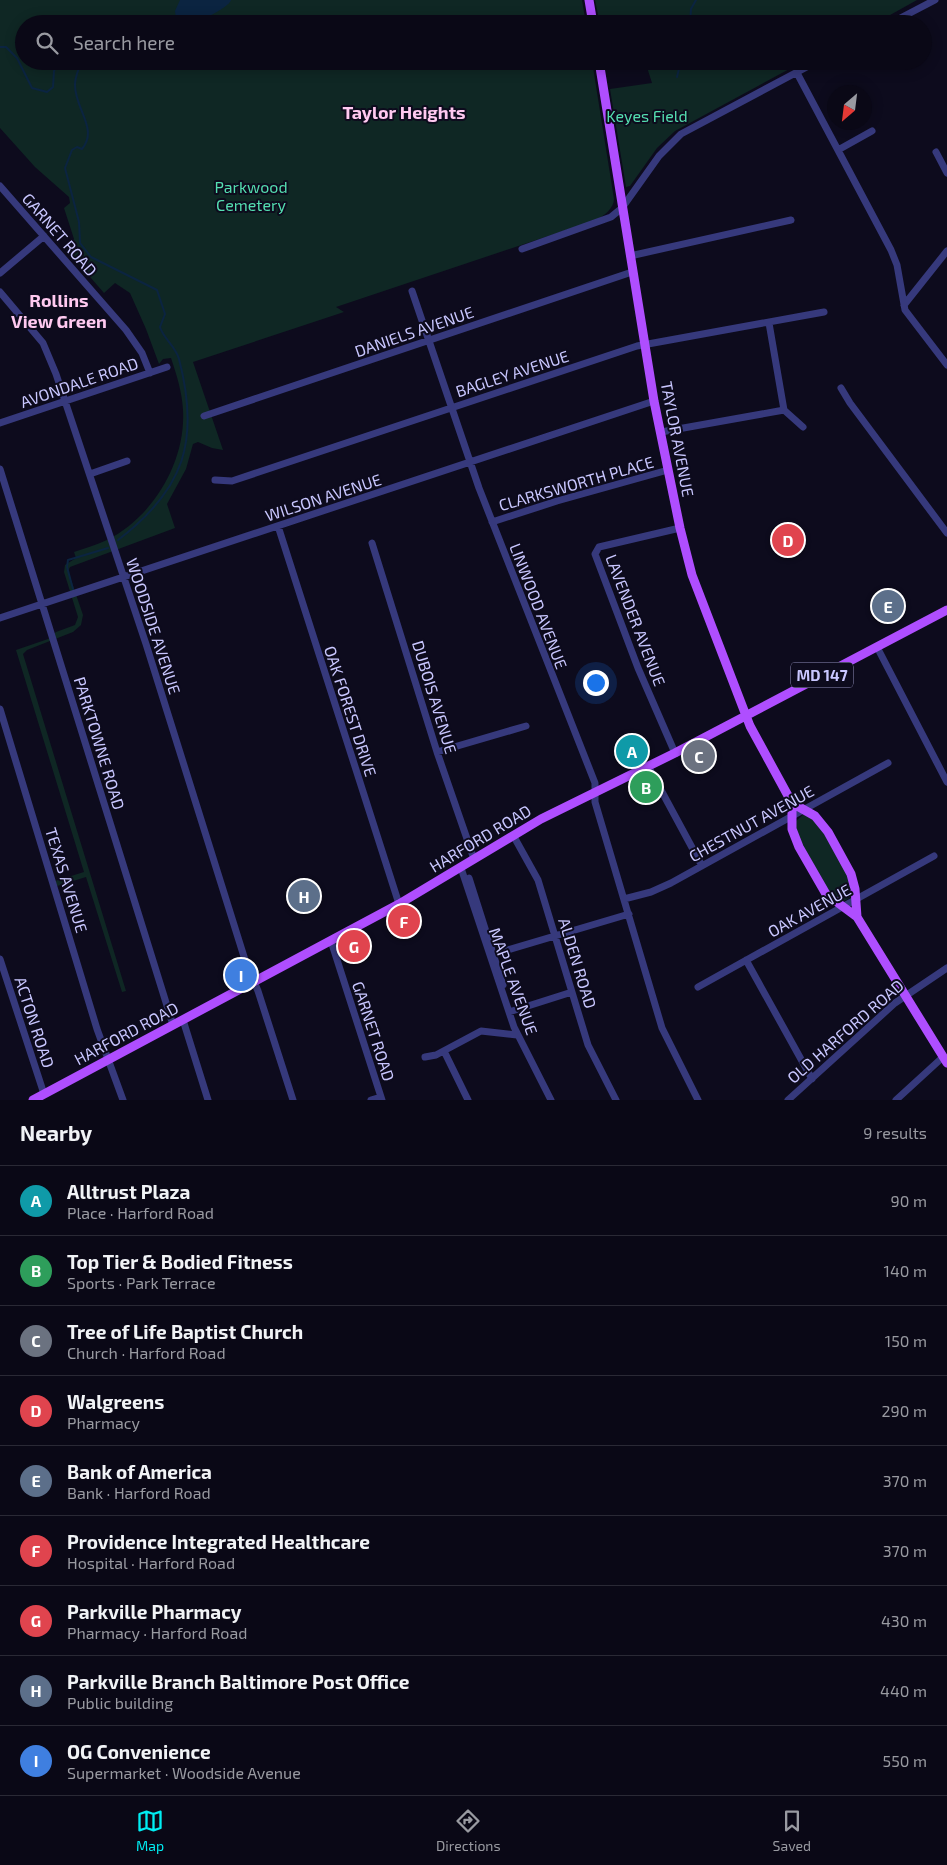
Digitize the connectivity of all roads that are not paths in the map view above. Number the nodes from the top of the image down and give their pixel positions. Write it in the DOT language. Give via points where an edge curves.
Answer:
graph roads {
  1 [pos="589,0"];
  2 [pos="934,0"];
  3 [pos="592,15"];
  4 [pos="906,15"];
  5 [pos="600,70"];
  6 [pos="802,70"];
  7 [pos="797,73"];
  8 [pos="872,131"];
  9 [pos="838,150"];
  10 [pos="936,152"];
  11 [pos="947,173"];
  12 [pos="0,186"];
  13 [pos="622,208"];
  14 [pos="791,220"];
  15 [pos="44,236"];
  16 [pos="522,249"];
  17 [pos="947,251"];
  18 [pos="630,256"];
  19 [pos="632,272"];
  20 [pos="0,273"];
  21 [pos="412,291"];
  22 [pos="0,292"];
  23 [pos="904,305"];
  24 [pos="824,312"];
  25 [pos="768,323"];
  26 [pos="429,341"];
  27 [pos="645,345"];
  28 [pos="947,365"];
  29 [pos="167,367"];
  30 [pos="150,373"];
  31 [pos="841,388"];
  32 [pos="654,401"];
  33 [pos="65,402"];
  34 [pos="451,408"];
  35 [pos="784,410"];
  36 [pos="204,416"];
  37 [pos="0,423"];
  38 [pos="802,426"];
  39 [pos="661,432"];
  40 [pos="127,461"];
  41 [pos="470,463"];
  42 [pos="0,468"];
  43 [pos="668,470"];
  44 [pos="90,474"];
  45 [pos="215,480"];
  46 [pos="492,522"];
  47 [pos="278,526"];
  48 [pos="680,528"];
  49 [pos="947,533"];
  50 [pos="372,542"];
  51 [pos="124,577"];
  52 [pos="43,604"];
  53 [pos="946,612"];
  54 [pos="0,618"];
  55 [pos="877,647"];
  56 [pos="0,709"];
  57 [pos="746,716"];
  58 [pos="526,726"];
  59 [pos="437,752"];
  60 [pos="675,753"];
  61 [pos="888,763"];
  62 [pos="648,766"];
  63 [pos="947,782"];
  64 [pos="595,792"];
  65 [pos="792,802"];
  66 [pos="804,809"];
  67 [pos="792,816"];
  68 [pos="513,835"];
  69 [pos="934,856"];
  70 [pos="474,859"];
  71 [pos="702,866"];
  72 [pos="462,867"];
  73 [pos="624,899"];
  74 [pos="856,900"];
  75 [pos="399,904"];
  76 [pos="842,907"];
  77 [pos="629,914"];
  78 [pos="857,917"];
  79 [pos="555,936"];
  80 [pos="331,941"];
  81 [pos="494,954"];
  82 [pos="0,959"];
  83 [pos="746,960"];
  84 [pos="495,967"];
  85 [pos="947,968"];
  86 [pos="254,982"];
  87 [pos="698,988"];
  88 [pos="572,992"];
  89 [pos="905,994"];
  90 [pos="509,1012"];
  91 [pos="183,1020"];
  92 [pos="173,1025"];
  93 [pos="517,1035"];
  94 [pos="444,1051"];
  95 [pos="425,1057"];
  96 [pos="108,1060"];
  97 [pos="945,1060"];
  98 [pos="812,1079"];
  99 [pos="44,1094"];
  100 [pos="381,1099"];
  101 [pos="32,1100"];
  102 [pos="123,1100"];
  103 [pos="208,1100"];
  104 [pos="293,1100"];
  105 [pos="371,1100"];
  106 [pos="468,1100"];
  107 [pos="551,1100"];
  108 [pos="616,1100"];
  109 [pos="698,1100"];
  110 [pos="788,1100"];
  111 [pos="896,1100"];
  1 -- 3 [label="main road"];
  2 -- 4 [label="street"];
  5 -- 13 [label="main road, TAYLOR AVENUE"];
  6 -- 7 [label="street"];
  7 -- 9 [label="street"];
  7 -- 13 [label="street" via="681,134 659,156"];
  8 -- 9 [label="street"];
  9 -- 23 [label="street" via="894,256"];
  10 -- 11 [label="street"];
  12 -- 15 [label="street, GARNET ROAD"];
  13 -- 16 [label="street" via="599,223"];
  13 -- 18 [label="main road, TAYLOR AVENUE"];
  14 -- 18 [label="street"];
  15 -- 20 [label="street"];
  15 -- 30 [label="street, GARNET ROAD" via="135,342"];
  17 -- 23 [label="street"];
  18 -- 19 [label="main road, TAYLOR AVENUE"];
  19 -- 26 [label="street, DANIELS AVENUE"];
  19 -- 27 [label="main road, TAYLOR AVENUE"];
  21 -- 26 [label="street, LINWOOD AVENUE"];
  22 -- 33 [label="street, WOODSIDE AVENUE" via="43,342"];
  23 -- 28 [label="street"];
  24 -- 25 [label="street, BAGLEY AVENUE"];
  25 -- 27 [label="street, BAGLEY AVENUE"];
  25 -- 35 [label="street"];
  26 -- 34 [label="street, LINWOOD AVENUE"];
  26 -- 36 [label="street, DANIELS AVENUE"];
  27 -- 32 [label="main road, TAYLOR AVENUE"];
  27 -- 34 [label="street, BAGLEY AVENUE"];
  29 -- 30 [label="street, AVONDALE ROAD"];
  30 -- 33 [label="street, AVONDALE ROAD"];
  31 -- 49 [label="street"];
  32 -- 39 [label="main road, TAYLOR AVENUE"];
  32 -- 41 [label="street, WILSON AVENUE"];
  33 -- 37 [label="street, AVONDALE ROAD"];
  33 -- 44 [label="street, WOODSIDE AVENUE"];
  34 -- 41 [label="street, LINWOOD AVENUE"];
  34 -- 45 [label="street, BAGLEY AVENUE" via="232,481"];
  35 -- 38 [label="street"];
  35 -- 39 [label="street"];
  39 -- 43 [label="main road, TAYLOR AVENUE"];
  40 -- 44 [label="street"];
  41 -- 46 [label="street, LINWOOD AVENUE"];
  41 -- 47 [label="street, WILSON AVENUE"];
  42 -- 52 [label="street, PARKTOWNE ROAD"];
  43 -- 46 [label="street, CLARKSWORTH PLACE"];
  43 -- 48 [label="main road, TAYLOR AVENUE"];
  44 -- 51 [label="street, WOODSIDE AVENUE"];
  46 -- 64 [label="street, LINWOOD AVENUE" via="595,783"];
  47 -- 51 [label="street, WILSON AVENUE"];
  47 -- 75 [label="street, OAK FOREST DRIVE"];
  48 -- 57 [label="main road, TAYLOR AVENUE" via="692,575"];
  48 -- 60 [label="street, LAVENDER AVENUE" via="599,547 595,554 638,668"];
  50 -- 59 [label="street, DUBOIS AVENUE"];
  51 -- 52 [label="street, WILSON AVENUE"];
  51 -- 86 [label="street, WOODSIDE AVENUE"];
  52 -- 54 [label="street, WILSON AVENUE"];
  52 -- 92 [label="street, PARKTOWNE ROAD"];
  53 -- 55 [label="main road, HARFORD ROAD / MD 147"];
  55 -- 57 [label="main road, HARFORD ROAD / MD 147"];
  55 -- 63 [label="street"];
  56 -- 96 [label="street, TEXAS AVENUE"];
  57 -- 60 [label="main road, HARFORD ROAD / MD 147"];
  57 -- 65 [label="main road, TAYLOR AVENUE"];
  58 -- 59 [label="street"];
  59 -- 70 [label="street, DUBOIS AVENUE"];
  60 -- 62 [label="main road, HARFORD ROAD / MD 147"];
  61 -- 66 [label="street, CHESTNUT AVENUE"];
  62 -- 64 [label="main road, HARFORD ROAD / MD 147"];
  62 -- 71 [label="street"];
  64 -- 68 [label="main road, HARFORD ROAD / MD 147"];
  64 -- 73 [label="street, LINWOOD AVENUE" via="595,802"];
  65 -- 66 [label="main road, TAYLOR AVENUE"];
  65 -- 67 [label="main road, TAYLOR AVENUE"];
  66 -- 67 [label="street, CHESTNUT AVENUE"];
  66 -- 74 [label="main road, TAYLOR AVENUE" via="819,820 832,839 851,874"];
  67 -- 71 [label="street, CHESTNUT AVENUE"];
  67 -- 76 [label="main road, TAYLOR AVENUE" via="792,829 799,847 826,894"];
  68 -- 70 [label="main road, HARFORD ROAD / MD 147"];
  68 -- 79 [label="street, ALDEN ROAD" via="538,880"];
  69 -- 74 [label="street, OAK AVENUE"];
  70 -- 72 [label="main road, HARFORD ROAD / MD 147"];
  71 -- 73 [label="street, CHESTNUT AVENUE" via="661,888"];
  72 -- 75 [label="main road, HARFORD ROAD / MD 147"];
  72 -- 81 [label="street"];
  72 -- 84 [label="street, MAPLE AVENUE"];
  73 -- 77 [label="street, LINWOOD AVENUE"];
  74 -- 76 [label="street, OAK AVENUE"];
  74 -- 78 [label="main road, TAYLOR AVENUE"];
  75 -- 80 [label="main road, HARFORD ROAD / MD 147"];
  76 -- 78 [label="main road, TAYLOR AVENUE"];
  76 -- 83 [label="street, OAK AVENUE"];
  77 -- 79 [label="street"];
  77 -- 109 [label="street, LINWOOD AVENUE" via="665,1036"];
  78 -- 89 [label="main road, TAYLOR AVENUE"];
  79 -- 81 [label="street"];
  79 -- 88 [label="street, ALDEN ROAD"];
  80 -- 86 [label="main road, HARFORD ROAD / MD 147"];
  80 -- 100 [label="street, GARNET ROAD"];
  81 -- 84 [label="street"];
  82 -- 99 [label="street, ACTON ROAD"];
  83 -- 87 [label="street, OAK AVENUE"];
  83 -- 98 [label="street"];
  84 -- 90 [label="street, MAPLE AVENUE"];
  85 -- 89 [label="street, OLD HARFORD ROAD"];
  86 -- 91 [label="main road, HARFORD ROAD / MD 147"];
  86 -- 104 [label="street, WOODSIDE AVENUE"];
  88 -- 90 [label="street"];
  88 -- 108 [label="street, ALDEN ROAD" via="591,1053"];
  89 -- 97 [label="main road, TAYLOR AVENUE"];
  89 -- 98 [label="street, OLD HARFORD ROAD"];
  90 -- 93 [label="street, MAPLE AVENUE"];
  91 -- 92 [label="main road, HARFORD ROAD / MD 147"];
  91 -- 103 [label="street"];
  92 -- 96 [label="main road, HARFORD ROAD / MD 147"];
  93 -- 94 [label="street" via="481,1031"];
  93 -- 107 [label="street, MAPLE AVENUE"];
  94 -- 95 [label="street"];
  94 -- 106 [label="street"];
  96 -- 99 [label="main road, HARFORD ROAD / MD 147"];
  96 -- 102 [label="street, TEXAS AVENUE"];
  97 -- 111 [label="street"];
  98 -- 110 [label="street, OLD HARFORD ROAD"];
  99 -- 101 [label="main road, HARFORD ROAD / MD 147"];
  100 -- 105 [label="street"];
}
